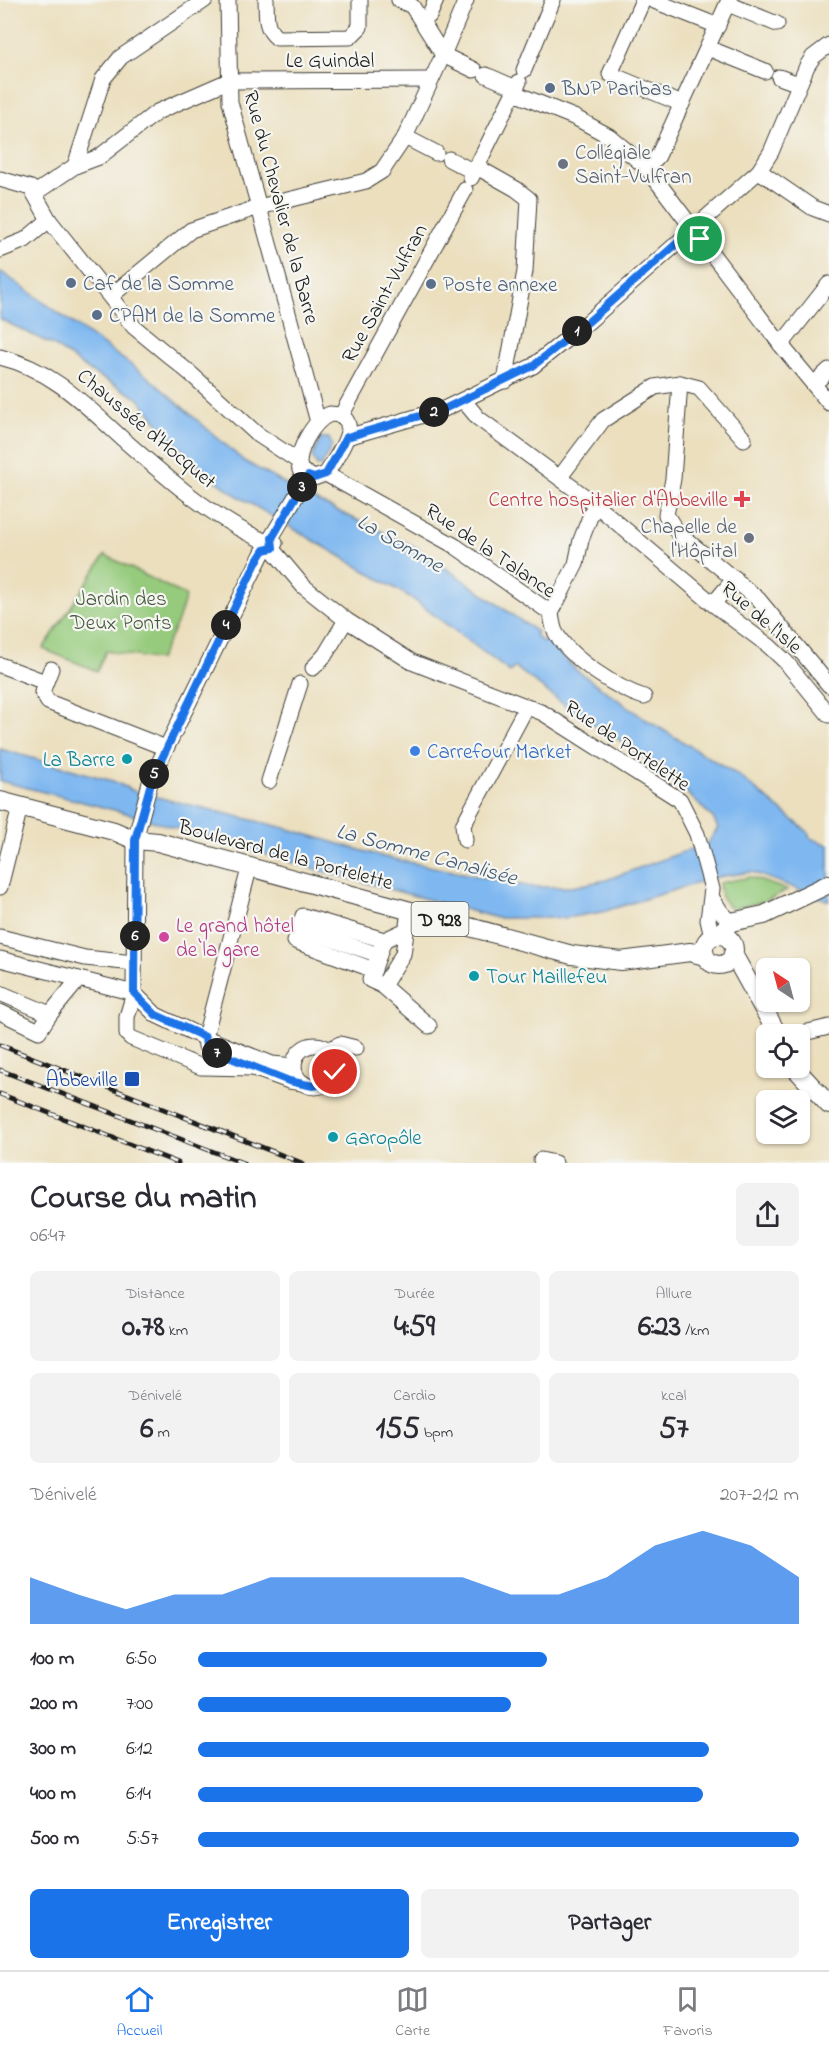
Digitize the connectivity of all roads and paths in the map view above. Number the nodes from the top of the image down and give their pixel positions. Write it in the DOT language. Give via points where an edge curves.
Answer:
graph roads {
  1 [pos="205,0"];
  2 [pos="228,0"];
  3 [pos="266,0"];
  4 [pos="360,0"];
  5 [pos="399,0"];
  6 [pos="436,0"];
  7 [pos="466,0"];
  8 [pos="553,0"];
  9 [pos="643,0"];
  10 [pos="652,0"];
  11 [pos="728,2"];
  12 [pos="422,19"];
  13 [pos="777,24"];
  14 [pos="718,26"];
  15 [pos="829,45"];
  16 [pos="708,48"];
  17 [pos="443,55"];
  18 [pos="431,80"];
  19 [pos="228,81"];
  20 [pos="518,83"];
  21 [pos="799,84"];
  22 [pos="682,104"];
  23 [pos="405,137"];
  24 [pos="75,166"];
  25 [pos="647,168"];
  26 [pos="759,171"];
  27 [pos="472,177"];
  28 [pos="0,179"];
  29 [pos="35,193"];
  30 [pos="259,207"];
  31 [pos="829,214"];
  32 [pos="49,220"];
  33 [pos="692,230"];
  34 [pos="0,250"];
  35 [pos="829,284"];
  36 [pos="111,296"];
  37 [pos="781,345"];
  38 [pos="0,357"];
  39 [pos="829,370"];
  40 [pos="505,381"];
  41 [pos="681,382"];
  42 [pos="814,384"];
  43 [pos="464,401"];
  44 [pos="829,403"];
  45 [pos="340,416"];
  46 [pos="318,422"];
  47 [pos="347,437"];
  48 [pos="744,439"];
  49 [pos="298,461"];
  50 [pos="326,474"];
  51 [pos="560,477"];
  52 [pos="304,482"];
  53 [pos="595,504"];
  54 [pos="269,541"];
  55 [pos="735,578"];
  56 [pos="712,603"];
  57 [pos="551,613"];
  58 [pos="346,620"];
  59 [pos="0,665"];
  60 [pos="313,668"];
  61 [pos="300,684"];
  62 [pos="829,685"];
  63 [pos="644,697"];
  64 [pos="527,706"];
  65 [pos="829,715"];
  66 [pos="166,748"];
  67 [pos="269,781"];
  68 [pos="0,801"];
  69 [pos="20,807"];
  70 [pos="138,833"];
  71 [pos="465,840"];
  72 [pos="249,869"];
  73 [pos="829,884"];
  74 [pos="0,887"];
  75 [pos="712,893"];
  76 [pos="409,911"];
  77 [pos="755,918"];
  78 [pos="731,922"];
  79 [pos="404,932"];
  80 [pos="0,937"];
  81 [pos="718,947"];
  82 [pos="382,948"];
  83 [pos="0,959"];
  84 [pos="134,963"];
  85 [pos="374,970"];
  86 [pos="79,979"];
  87 [pos="383,986"];
  88 [pos="0,993"];
  89 [pos="134,993"];
  90 [pos="0,1012"];
  91 [pos="50,1014"];
  92 [pos="762,1024"];
  93 [pos="770,1024"];
  94 [pos="429,1026"];
  95 [pos="829,1027"];
  96 [pos="810,1031"];
  97 [pos="205,1043"];
  98 [pos="356,1048"];
  99 [pos="328,1050"];
  100 [pos="294,1065"];
  101 [pos="253,1068"];
  102 [pos="804,1078"];
  103 [pos="303,1083"];
  104 [pos="829,1105"];
  1 -- 24 [label="street" via="121,57 103,79"];
  2 -- 19 [label="street, Rue du Chevalier de la Barre"];
  3 -- 4 [label="street" via="269,32 277,38 350,37 360,27"];
  5 -- 12 [label="street" via="412,6"];
  6 -- 12 [label="street" via="429,16"];
  7 -- 17 [label="street"];
  8 -- 20 [label="street, Rue Saint-Vulfran"];
  9 -- 22 [label="street" via="610,74"];
  10 -- 14 [label="street"];
  11 -- 13 [label="street"];
  11 -- 14 [label="street"];
  12 -- 17 [label="street"];
  14 -- 16 [label="street"];
  15 -- 21 [label="street" via="813,57"];
  16 -- 21 [label="street"];
  16 -- 22 [label="street"];
  17 -- 18 [label="street"];
  17 -- 20 [label="street" via="480,73"];
  18 -- 19 [label="street, Le Guindal"];
  18 -- 23 [label="street"];
  19 -- 24 [label="street" via="157,112 99,157"];
  19 -- 30 [label="street, Rue du Chevalier de la Barre" via="230,102"];
  20 -- 25 [label="street" via="609,136"];
  20 -- 27 [label="street, Rue Saint-Vulfran"];
  21 -- 26 [label="street"];
  22 -- 25 [label="street" via="658,156"];
  23 -- 27 [label="street"];
  23 -- 30 [label="street" via="382,171 366,181"];
  24 -- 29 [label="street"];
  25 -- 33 [label="street"];
  26 -- 31 [label="street" via="813,208"];
  26 -- 33 [label="street"];
  27 -- 40 [label="street" via="516,189 529,200 525,271"];
  27 -- 45 [label="street, Rue Saint-Vulfran"];
  28 -- 29 [label="street" via="21,184"];
  29 -- 32 [label="street"];
  30 -- 36 [label="street" via="191,230"];
  30 -- 46 [label="street, Rue du Chevalier de la Barre"];
  32 -- 34 [label="street" via="25,240"];
  32 -- 36 [label="street"];
  33 -- 37 [label="street"];
  33 -- 40 [label="street" via="578,330 533,366"];
  35 -- 37 [label="street"];
  36 -- 49 [label="street" via="134,327 226,409"];
  37 -- 42 [label="street"];
  38 -- 54 [label="street, Chaussée d'Hocquet" via="26,364 55,380 182,489"];
  39 -- 42 [label="street"];
  40 -- 43 [label="street"];
  41 -- 48 [label="street" via="699,388"];
  41 -- 51 [label="street" via="655,387 603,420"];
  41 -- 55 [label="street" via="666,515 678,533"];
  42 -- 44 [label="street"];
  43 -- 47 [label="street"];
  43 -- 51 [label="street, Rue de l'Isle" via="478,418"];
  45 -- 46 [label="street" via="330,414"];
  45 -- 47 [label="street" via="349,429"];
  46 -- 49 [label="street"];
  47 -- 50 [label="street"];
  49 -- 52 [label="street"];
  50 -- 52 [label="street"];
  50 -- 57 [label="street, Rue de la Talance" via="455,546"];
  51 -- 53 [label="street, Rue de l'Isle"];
  52 -- 54 [label="street"];
  53 -- 56 [label="street, Rue de l'Isle"];
  53 -- 57 [label="street" via="576,564"];
  54 -- 58 [label="street, Chaussée d'Hocquet" via="303,586"];
  54 -- 66 [label="street"];
  55 -- 56 [label="street"];
  55 -- 62 [label="street" via="758,599"];
  56 -- 65 [label="street, Rue de l'Isle" via="786,662"];
  57 -- 63 [label="street, Rue de la Talance" via="556,634 587,665 627,691"];
  58 -- 60 [label="street" via="326,655"];
  58 -- 64 [label="street, Rue de Portelette" via="412,662"];
  59 -- 66 [label="street" via="48,676 42,692 48,702"];
  61 -- 67 [label="street"];
  64 -- 71 [label="street" via="463,825"];
  64 -- 75 [label="street, Rue de Portelette" via="572,730 680,800 697,834"];
  66 -- 70 [label="street" via="152,779"];
  68 -- 69 [label="main road, D 928"];
  69 -- 70 [label="main road, D 928" via="114,831"];
  69 -- 74 [label="street"];
  70 -- 72 [label="main road, Boulevard de la Portelette / D 928"];
  70 -- 84 [label="street"];
  72 -- 76 [label="main road, Boulevard de la Portelette / D 928"];
  72 -- 97 [label="street"];
  73 -- 77 [label="main road"];
  75 -- 78 [label="street, Rue de Portelette"];
  75 -- 81 [label="street, Rue de Portelette" via="708,920"];
  76 -- 79 [label="street"];
  76 -- 81 [label="main road, Boulevard de la Portelette / D 928" via="578,956 621,962"];
  77 -- 78 [label="main road"];
  77 -- 81 [label="main road"];
  78 -- 81 [label="main road"];
  79 -- 82 [label="street"];
  79 -- 87 [label="street" via="403,954"];
  80 -- 84 [label="street" via="85,958"];
  81 -- 92 [label="main road"];
  81 -- 93 [label="main road"];
  82 -- 85 [label="street"];
  82 -- 85 [label="street" via="303,916 295,941"];
  83 -- 86 [label="street"];
  84 -- 89 [label="street"];
  85 -- 87 [label="street" via="369,980"];
  86 -- 89 [label="street"];
  86 -- 91 [label="street"];
  87 -- 94 [label="street"];
  88 -- 91 [label="street"];
  89 -- 97 [label="street" via="156,1015"];
  89 -- 101 [label="street" via="127,1017 130,1038 201,1067"];
  90 -- 91 [label="street" via="39,1031"];
  95 -- 96 [label="street"];
  97 -- 100 [label="street" via="272,1064"];
  97 -- 101 [label="street"];
  98 -- 99 [label="street" via="340,1044"];
  99 -- 100 [label="street" via="317,1045 306,1047 298,1053"];
  99 -- 103 [label="street" via="336,1064 333,1077 318,1086"];
  100 -- 103 [label="street"];
  101 -- 103 [label="street"];
  102 -- 104 [label="main road"];
}
